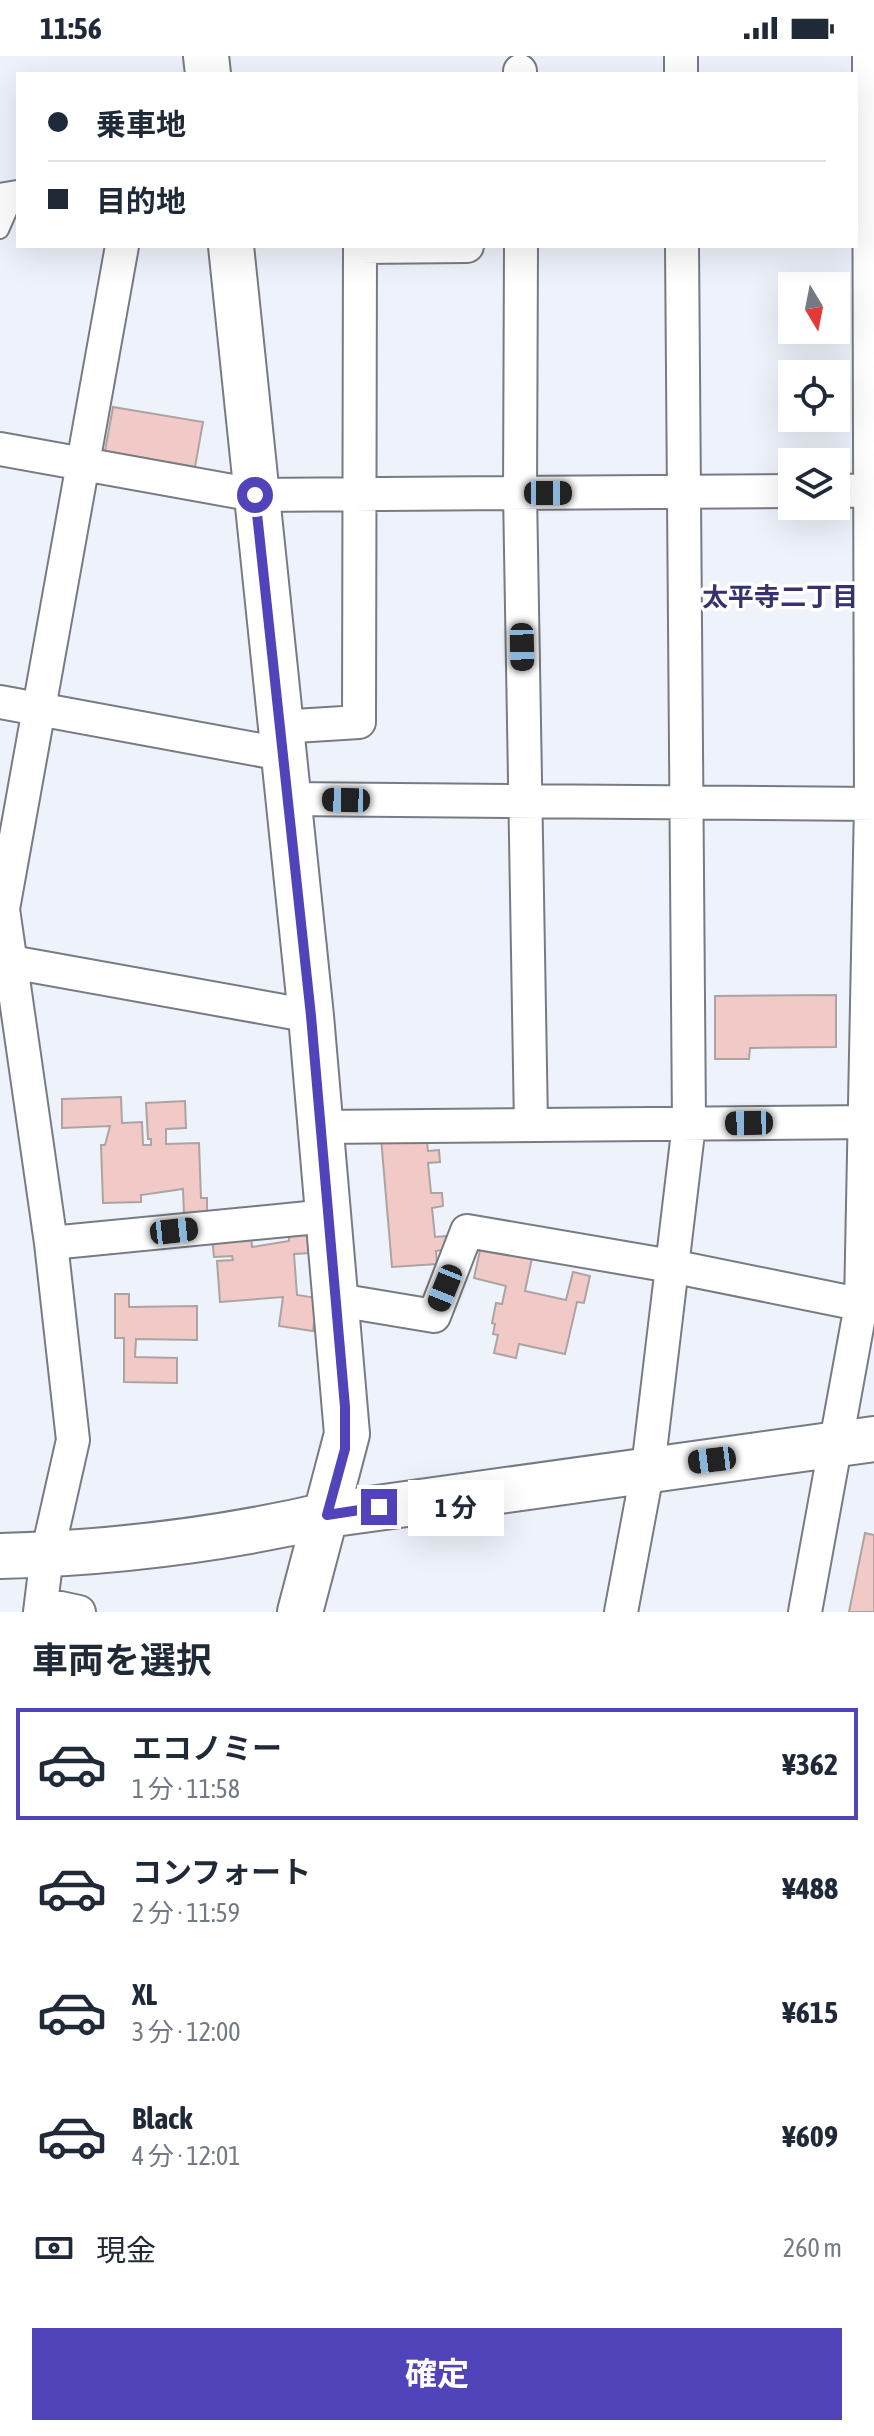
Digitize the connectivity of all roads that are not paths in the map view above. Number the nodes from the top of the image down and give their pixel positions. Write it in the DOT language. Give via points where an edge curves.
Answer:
graph roads {
  1 [pos="869,56"];
  2 [pos="11,199"];
  3 [pos="0,230"];
  4 [pos="867,242"];
  5 [pos="122,248"];
  6 [pos="231,248"];
  7 [pos="360,248"];
  8 [pos="521,248"];
  9 [pos="682,248"];
  10 [pos="0,449"];
  11 [pos="83,464"];
  12 [pos="872,490"];
  13 [pos="778,491"];
  14 [pos="850,491"];
  15 [pos="684,492"];
  16 [pos="520,493"];
  17 [pos="360,494"];
  18 [pos="255,495"];
  19 [pos="0,702"];
  20 [pos="39,709"];
  21 [pos="281,740"];
  22 [pos="287,799"];
  23 [pos="524,801"];
  24 [pos="687,803"];
  25 [pos="873,804"];
  26 [pos="5,961"];
  27 [pos="311,1016"];
  28 [pos="871,1122"];
  29 [pos="689,1124"];
  30 [pos="531,1125"];
  31 [pos="319,1127"];
  32 [pos="328,1216"];
  33 [pos="51,1243"];
  34 [pos="671,1266"];
  35 [pos="338,1300"];
  36 [pos="868,1306"];
  37 [pos="856,1441"];
  38 [pos="648,1468"];
  39 [pos="327,1515"];
  40 [pos="47,1555"];
  41 [pos="0,1556"];
  42 [pos="41,1608"];
  43 [pos="79,1612"];
  44 [pos="300,1612"];
  45 [pos="621,1612"];
  46 [pos="805,1612"];
  1 -- 4 [label="street"];
  2 -- 3 [label="lane"];
  4 -- 12 [label="street"];
  5 -- 11 [label="street"];
  6 -- 18 [label="street"];
  7 -- 17 [label="street"];
  8 -- 16 [label="street"];
  9 -- 15 [label="street"];
  10 -- 11 [label="street"];
  11 -- 18 [label="street"];
  11 -- 20 [label="street"];
  12 -- 14 [label="street"];
  12 -- 25 [label="street"];
  13 -- 15 [label="street"];
  15 -- 16 [label="street"];
  15 -- 24 [label="street"];
  16 -- 17 [label="street"];
  16 -- 23 [label="street"];
  17 -- 18 [label="street"];
  17 -- 21 [label="street" via="359,722"];
  18 -- 21 [label="street"];
  19 -- 20 [label="street"];
  20 -- 21 [label="street"];
  20 -- 26 [label="street" via="3,909"];
  21 -- 22 [label="street"];
  22 -- 23 [label="street"];
  22 -- 27 [label="street"];
  23 -- 24 [label="street"];
  23 -- 30 [label="street"];
  24 -- 25 [label="street"];
  24 -- 29 [label="street"];
  25 -- 28 [label="street"];
  26 -- 27 [label="street"];
  26 -- 33 [label="street"];
  27 -- 31 [label="street"];
  28 -- 29 [label="street"];
  28 -- 36 [label="street"];
  29 -- 30 [label="street"];
  29 -- 34 [label="street"];
  30 -- 31 [label="street"];
  31 -- 32 [label="street"];
  32 -- 33 [label="street"];
  32 -- 35 [label="street"];
  33 -- 40 [label="street" via="73,1440"];
  34 -- 35 [label="street" via="467,1231 434,1316"];
  34 -- 36 [label="street"];
  34 -- 38 [label="street"];
  35 -- 39 [label="street" via="347,1434"];
  36 -- 37 [label="street"];
  37 -- 38 [label="street"];
  37 -- 46 [label="street"];
  38 -- 39 [label="street"];
  38 -- 45 [label="street"];
  39 -- 40 [label="street" via="250,1533"];
  39 -- 44 [label="street"];
  40 -- 41 [label="street"];
  40 -- 42 [label="street"];
  42 -- 43 [label="street"];
}
